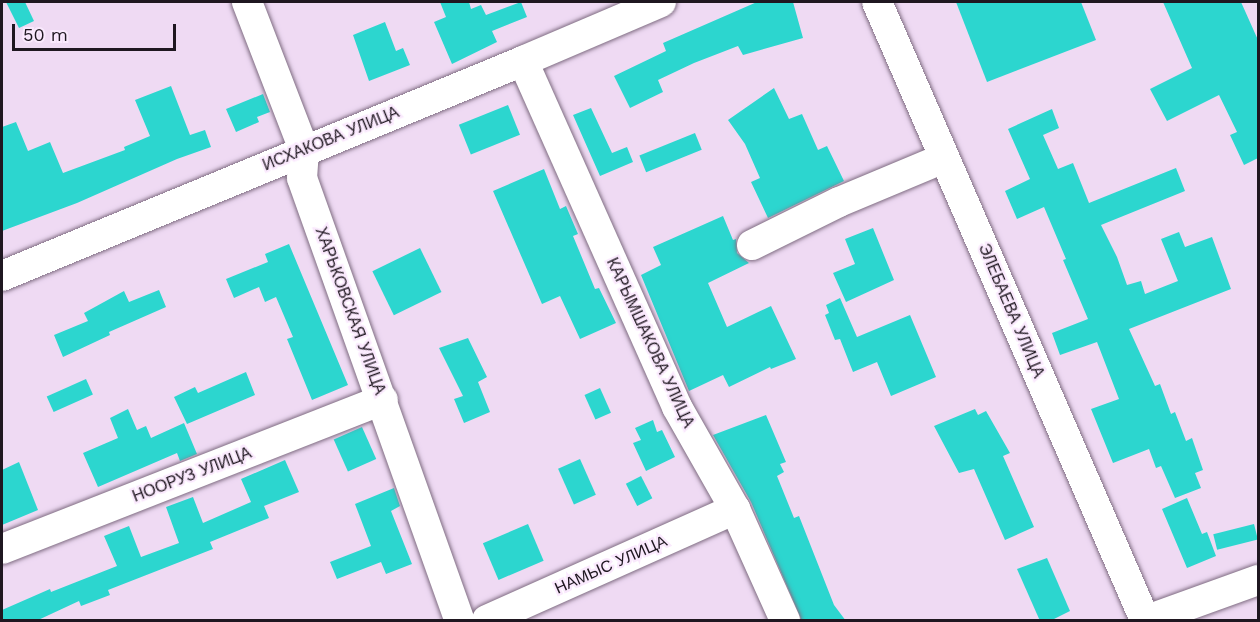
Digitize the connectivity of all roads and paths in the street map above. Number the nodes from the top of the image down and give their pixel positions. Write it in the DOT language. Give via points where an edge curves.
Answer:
graph roads {
  1 [pos="247,2"];
  2 [pos="661,2"];
  3 [pos="877,2"];
  4 [pos="523,61"];
  5 [pos="304,150"];
  6 [pos="944,158"];
  7 [pos="752,245"];
  8 [pos="2,276"];
  9 [pos="382,400"];
  10 [pos="735,509"];
  11 [pos="2,549"];
  12 [pos="1258,580"];
  13 [pos="459,621"];
  14 [pos="487,621"];
  15 [pos="785,621"];
  16 [pos="1146,621"];
  1 -- 5 [label="street, ХАРЬКОВСКАЯ УЛИЦА"];
  2 -- 4 [label="street, ИСХАКОВА УЛИЦА"];
  3 -- 6 [label="street, ЭЛЕБАЕВА УЛИЦА"];
  4 -- 5 [label="street, ИСХАКОВА УЛИЦА"];
  4 -- 10 [label="street, КАРЫМШАКОВА УЛИЦА" via="677,407"];
  5 -- 8 [label="street, ИСХАКОВА УЛИЦА"];
  5 -- 9 [label="street, ХАРЬКОВСКАЯ УЛИЦА" via="302,178"];
  6 -- 7 [label="street" via="839,202"];
  6 -- 16 [label="street, ЭЛЕБАЕВА УЛИЦА"];
  9 -- 11 [label="street, НООРУЗ УЛИЦА"];
  9 -- 13 [label="street, ХАРЬКОВСКАЯ УЛИЦА"];
  10 -- 14 [label="street, НАМЫС УЛИЦА"];
  10 -- 15 [label="street, КАРЫМШАКОВА УЛИЦА"];
  12 -- 16 [label="street"];
}
